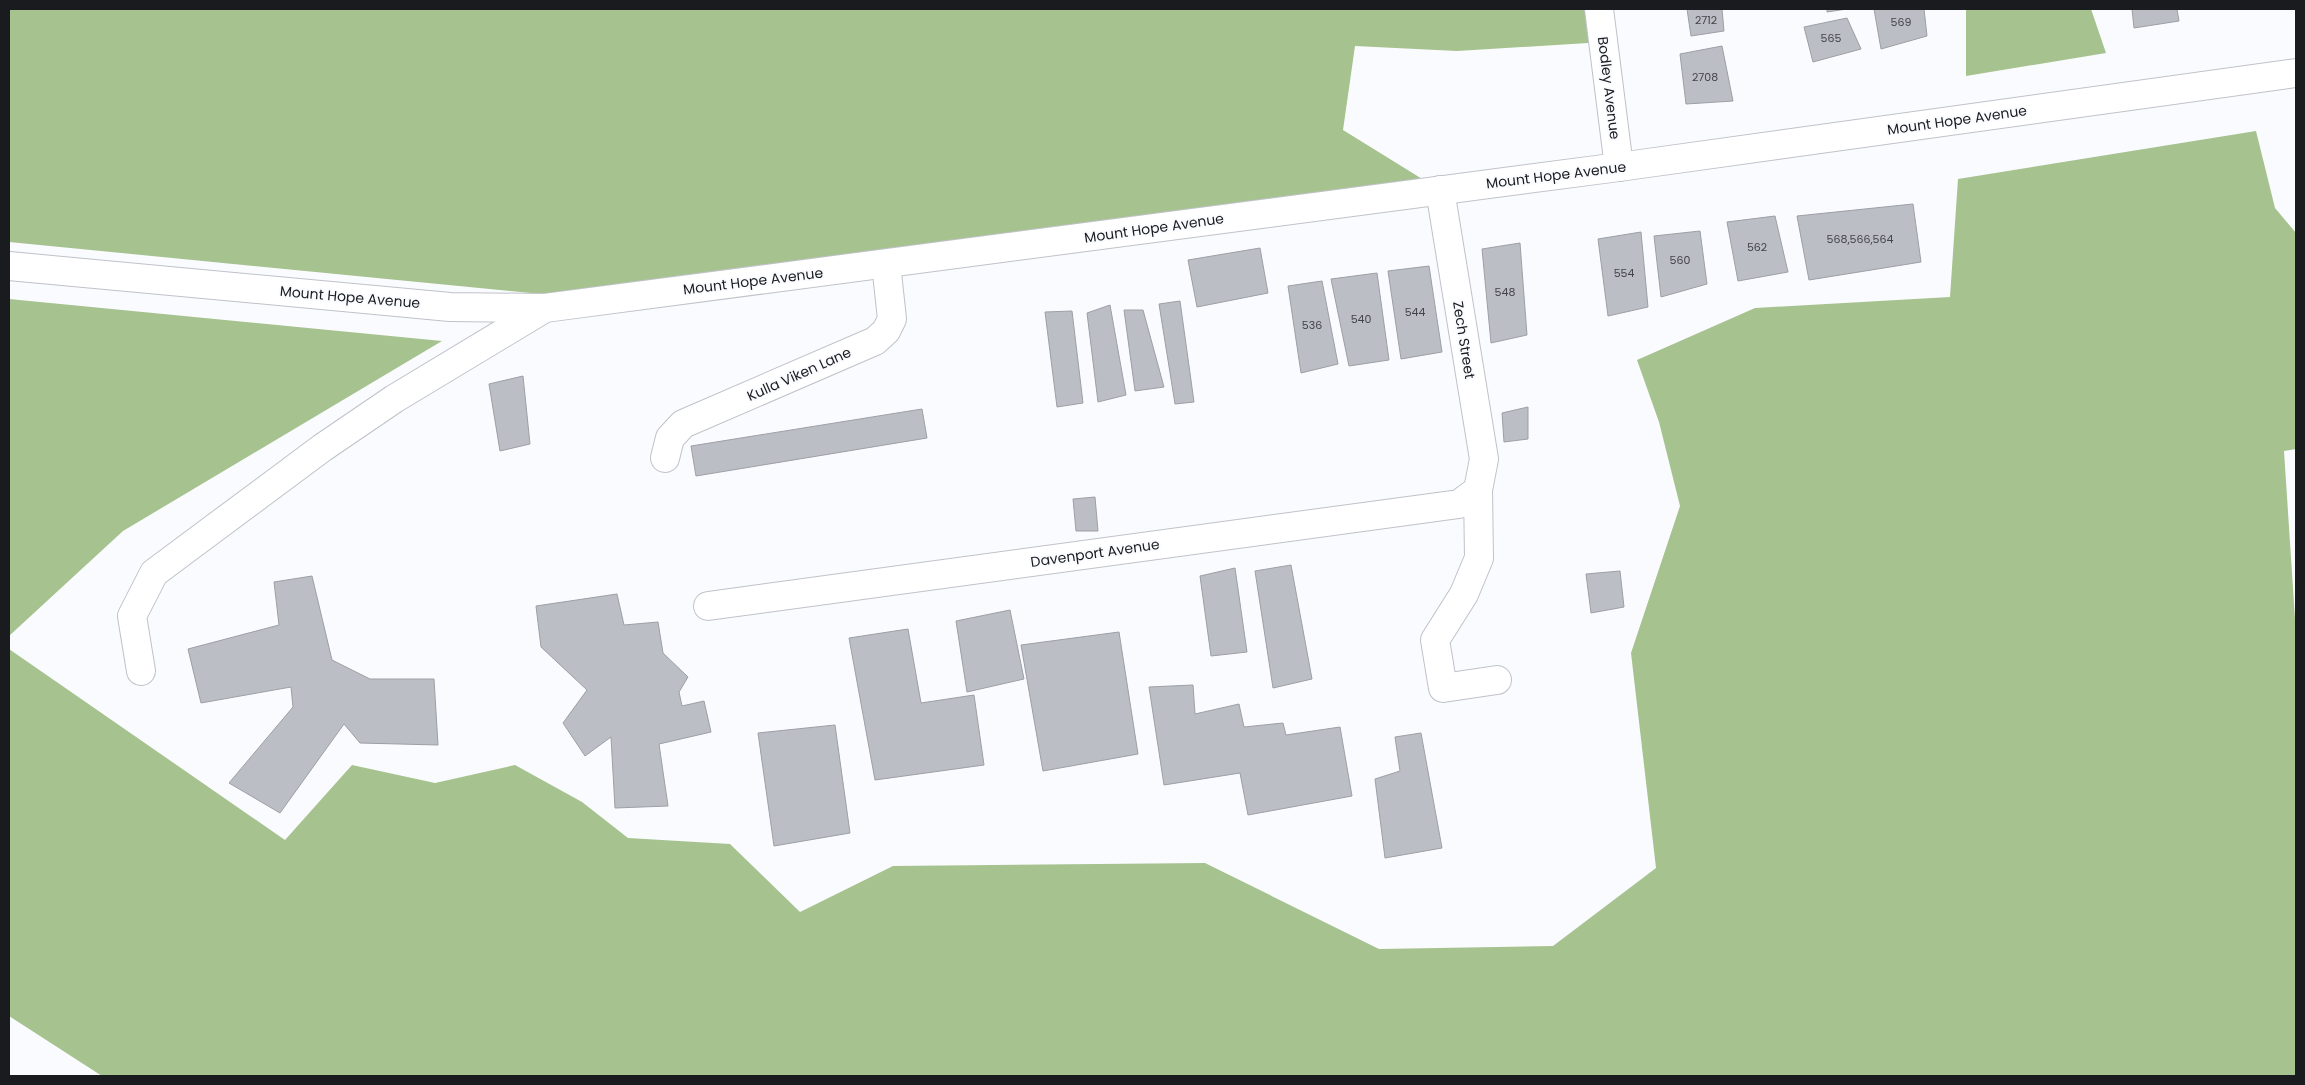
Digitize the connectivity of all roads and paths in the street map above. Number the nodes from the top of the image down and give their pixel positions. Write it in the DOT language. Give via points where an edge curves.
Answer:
graph roads {
  1 [pos="1599,9"];
  2 [pos="2296,73"];
  3 [pos="1619,167"];
  4 [pos="1440,190"];
  5 [pos="886,264"];
  6 [pos="9,266"];
  7 [pos="545,308"];
  8 [pos="665,458"];
  9 [pos="1478,490"];
  10 [pos="708,606"];
  11 [pos="141,671"];
  12 [pos="1496,680"];
  1 -- 3 [label="street, Bodley Avenue"];
  2 -- 3 [label="street, Mount Hope Avenue"];
  3 -- 4 [label="street, Mount Hope Avenue"];
  4 -- 5 [label="street, Mount Hope Avenue"];
  4 -- 9 [label="street, Zech Street" via="1484,459"];
  5 -- 7 [label="street, Mount Hope Avenue"];
  5 -- 8 [label="street, Kulla Viken Lane" via="892,319 886,331 874,341 684,424 670,438"];
  6 -- 7 [label="street, Mount Hope Avenue" via="450,307"];
  7 -- 11 [label="street" via="394,398 154,573 132,616"];
  9 -- 10 [label="street, Davenport Avenue" via="1459,504"];
  9 -- 12 [label="street, Zech Street" via="1479,558 1464,594 1435,640 1443,688"];
}
